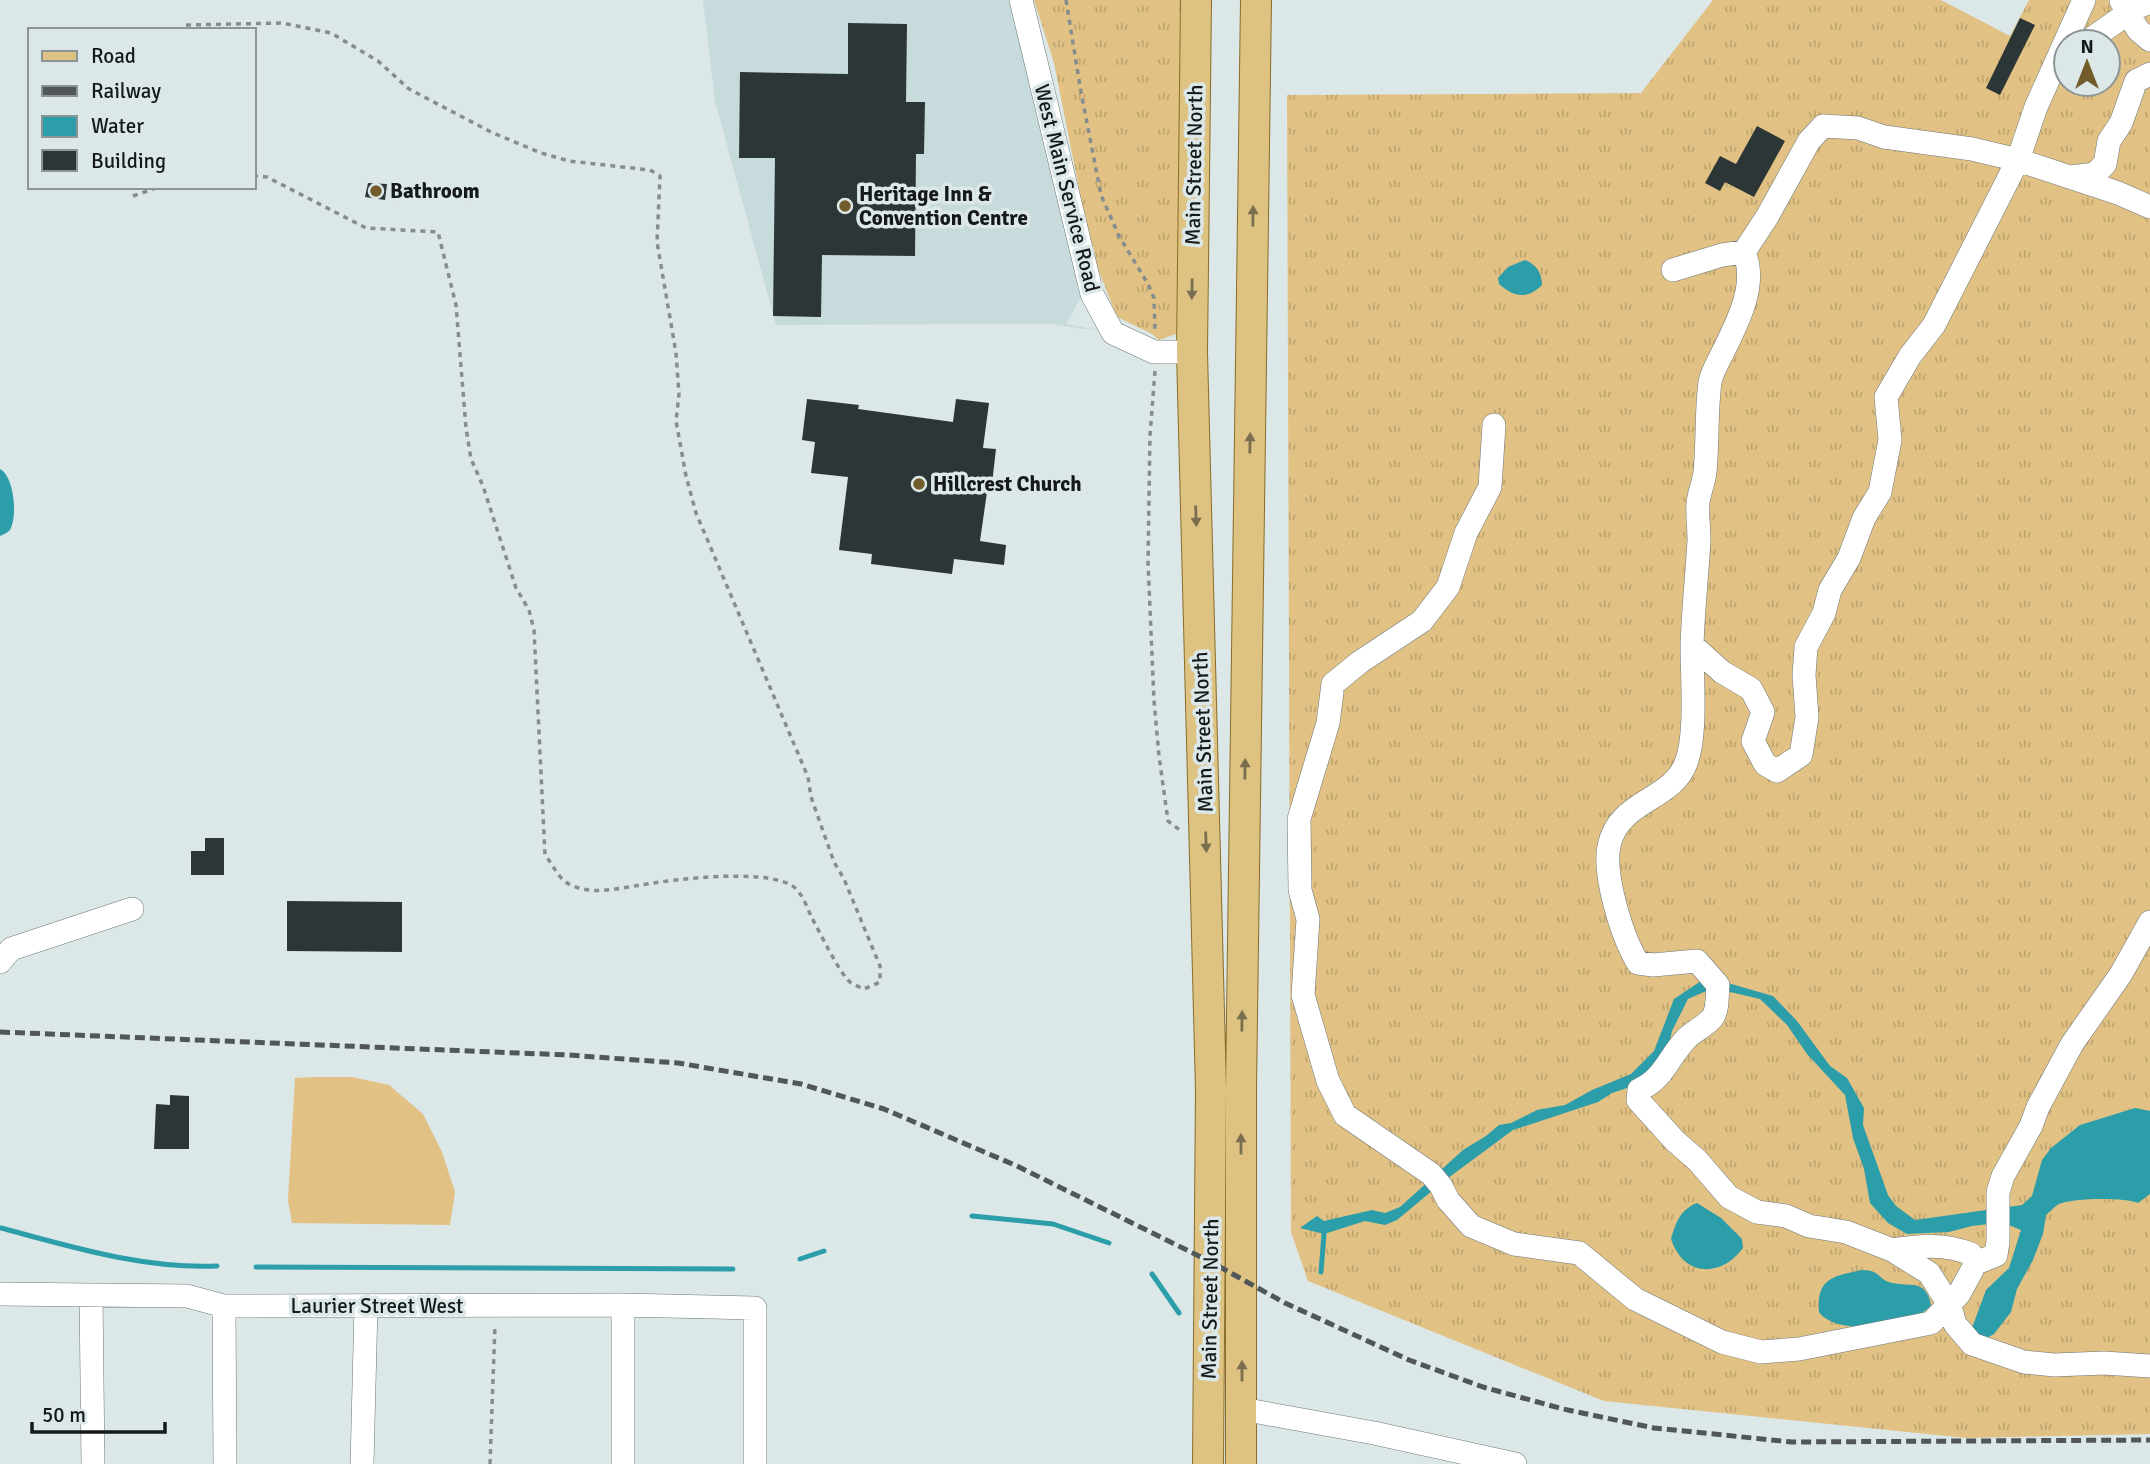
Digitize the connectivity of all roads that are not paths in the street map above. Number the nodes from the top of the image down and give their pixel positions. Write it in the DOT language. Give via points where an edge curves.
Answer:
graph roads {
  1 [pos="1021,0"];
  2 [pos="1196,0"];
  3 [pos="1256,0"];
  4 [pos="2084,0"];
  5 [pos="2150,2"];
  6 [pos="2124,7"];
  7 [pos="2102,28"];
  8 [pos="2150,40"];
  9 [pos="2150,74"];
  10 [pos="2052,87"];
  11 [pos="2036,107"];
  12 [pos="2018,160"];
  13 [pos="2071,177"];
  14 [pos="2150,206"];
  15 [pos="1744,252"];
  16 [pos="1673,270"];
  17 [pos="1192,352"];
  18 [pos="1494,425"];
  19 [pos="1692,645"];
  20 [pos="132,909"];
  21 [pos="2150,922"];
  22 [pos="0,962"];
  23 [pos="1892,1250"];
  24 [pos="1976,1263"];
  25 [pos="0,1294"];
  26 [pos="91,1295"];
  27 [pos="623,1305"];
  28 [pos="224,1306"];
  29 [pos="366,1306"];
  30 [pos="1950,1306"];
  31 [pos="2150,1366"];
  32 [pos="1242,1409"];
  33 [pos="93,1464"];
  34 [pos="225,1464"];
  35 [pos="362,1464"];
  36 [pos="623,1464"];
  37 [pos="755,1464"];
  38 [pos="1208,1464"];
  39 [pos="1241,1464"];
  40 [pos="1515,1464"];
  1 -- 17 [label="street, West Main Service Road" via="1092,294 1113,333 1154,352"];
  2 -- 17 [label="main road, Main Street North, one-way"];
  32 -- 3 [label="main road, Main Street North, one-way" via="1241,1089"];
  4 -- 11 [label="street"];
  5 -- 6 [label="street"];
  6 -- 7 [label="street"];
  6 -- 8 [label="street"];
  9 -- 13 [label="street" via="2136,81 2121,123 2109,141 2105,164 2095,174"];
  10 -- 11 [label="street"];
  11 -- 12 [label="street"];
  12 -- 13 [label="street"];
  12 -- 15 [label="street" via="1884,137 1858,128 1823,126 1809,141"];
  12 -- 19 [label="street" via="1934,325 1886,397 1890,440 1880,492 1864,517 1806,647 1807,717 1801,755 1777,771 1765,764 1753,741 1763,712 1751,689 1722,672"];
  13 -- 14 [label="street"];
  15 -- 16 [label="street"];
  15 -- 19 [label="street" via="1748,281 1743,307 1711,378 1705,474 1698,503"];
  17 -- 38 [label="main road, Main Street North, one-way" via="1211,1090"];
  18 -- 30 [label="street" via="1490,486 1466,533 1448,587 1422,621 1333,684 1328,723 1299,819 1300,890 1308,919 1303,995 1328,1082 1345,1115 1436,1180 1471,1226 1514,1244 1579,1253 1635,1299 1722,1342 1761,1352 1799,1349 1931,1323"];
  19 -- 23 [label="street" via="1693,717 1686,763 1677,778 1613,829 1608,849 1609,884 1638,963 1697,961 1718,985 1716,1009 1712,1019 1688,1037 1659,1078 1639,1090 1638,1100 1729,1197 1758,1212 1846,1232"];
  20 -- 22 [label="street" via="10,949"];
  21 -- 24 [label="street" via="2121,974 2072,1044 2038,1107 1998,1192 1996,1255"];
  23 -- 24 [label="street" via="1942,1246 1971,1254"];
  23 -- 30 [label="street" via="1929,1273"];
  24 -- 30 [label="street"];
  25 -- 26 [label="street, Laurier Street West"];
  26 -- 28 [label="street, Laurier Street West" via="187,1296"];
  26 -- 33 [label="street"];
  27 -- 29 [label="street, Laurier Street West"];
  27 -- 36 [label="street"];
  27 -- 37 [label="street, Laurier Street West" via="755,1308"];
  28 -- 29 [label="street, Laurier Street West"];
  28 -- 34 [label="street"];
  29 -- 35 [label="street"];
  30 -- 31 [label="street" via="1955,1324 1972,1344 2024,1362"];
  32 -- 39 [label="main road, Main Street North"];
  32 -- 40 [label="street"];
}
